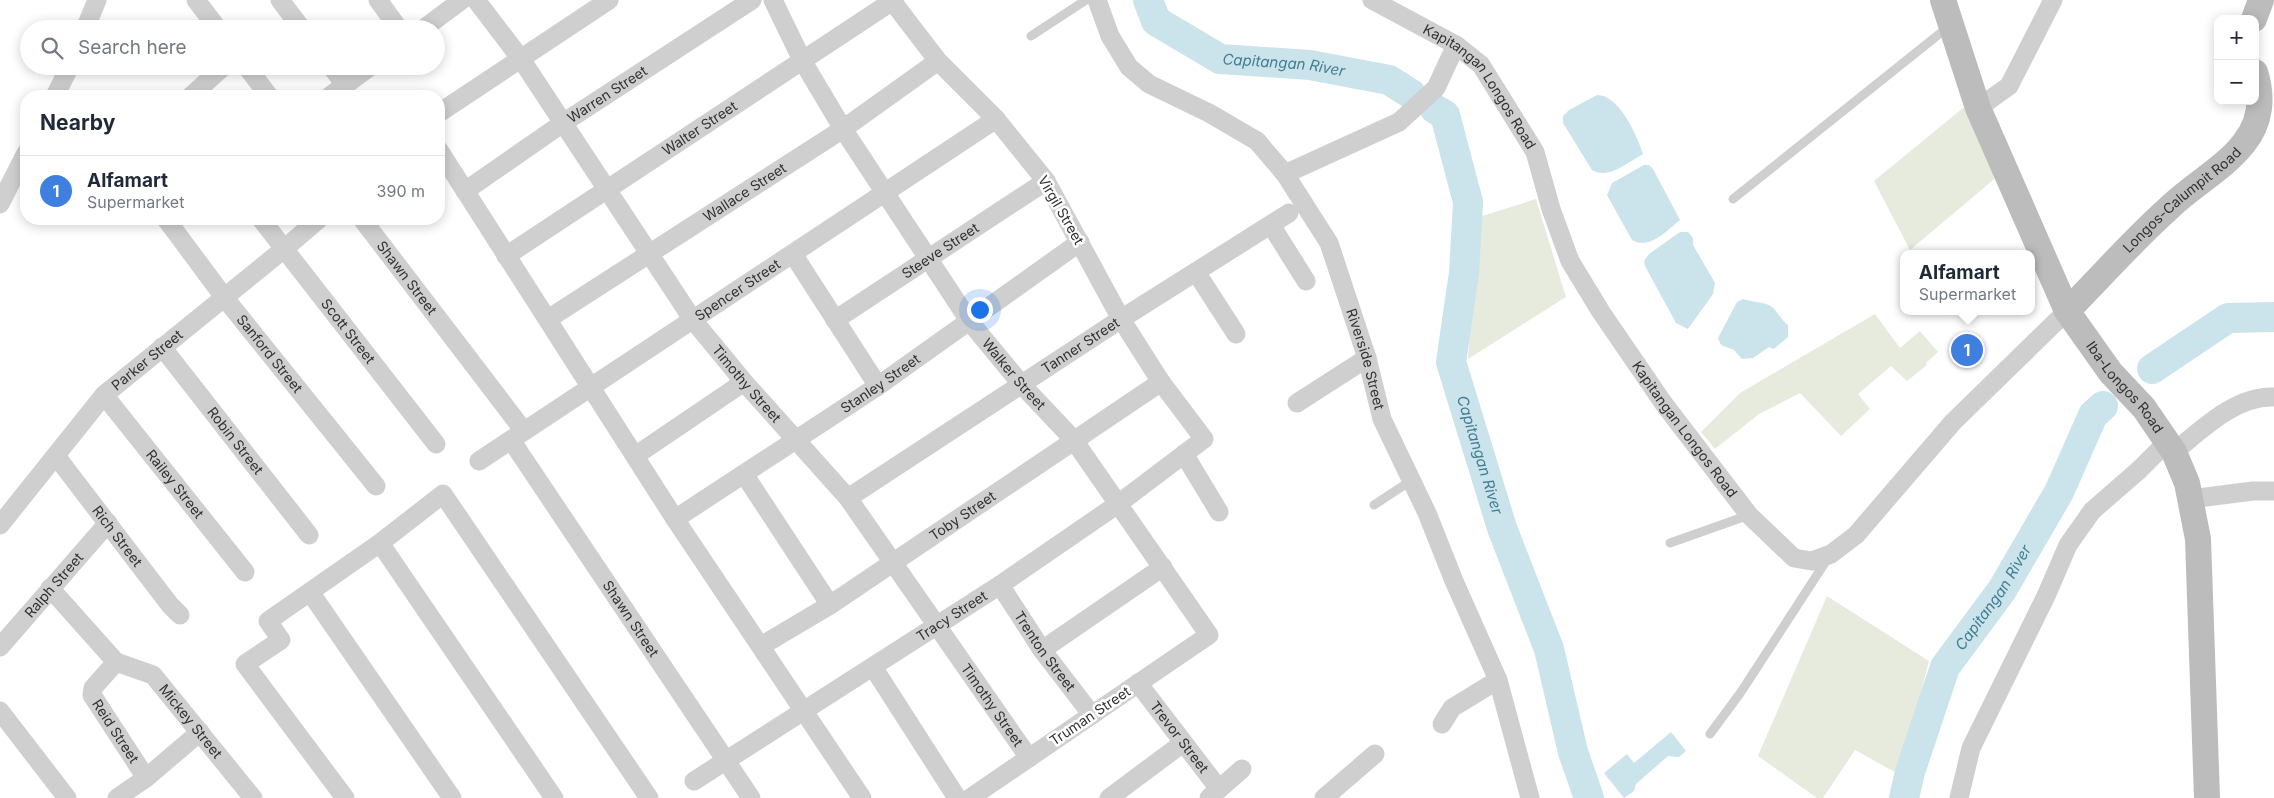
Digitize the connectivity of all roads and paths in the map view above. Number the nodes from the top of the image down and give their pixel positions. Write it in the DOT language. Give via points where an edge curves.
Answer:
graph roads {
  1 [pos="97,0"];
  2 [pos="196,0"];
  3 [pos="280,0"];
  4 [pos="378,0"];
  5 [pos="462,0"];
  6 [pos="476,0"];
  7 [pos="609,0"];
  8 [pos="752,0"];
  9 [pos="773,0"];
  10 [pos="1086,0"];
  11 [pos="1097,0"];
  12 [pos="1372,0"];
  13 [pos="2053,0"];
  14 [pos="893,1"];
  15 [pos="1947,12"];
  16 [pos="89,20"];
  17 [pos="211,20"];
  18 [pos="295,20"];
  19 [pos="392,20"];
  20 [pos="435,20"];
  21 [pos="1032,36"];
  22 [pos="1456,45"];
  23 [pos="521,59"];
  24 [pos="802,60"];
  25 [pos="938,61"];
  26 [pos="66,75"];
  27 [pos="214,75"];
  28 [pos="253,75"];
  29 [pos="333,75"];
  30 [pos="359,75"];
  31 [pos="2259,83"];
  32 [pos="58,90"];
  33 [pos="198,90"];
  34 [pos="264,90"];
  35 [pos="337,90"];
  36 [pos="338,90"];
  37 [pos="1978,108"];
  38 [pos="445,109"];
  39 [pos="996,119"];
  40 [pos="563,123"];
  41 [pos="843,129"];
  42 [pos="445,159"];
  43 [pos="20,165"];
  44 [pos="1285,174"];
  45 [pos="1046,181"];
  46 [pos="608,190"];
  47 [pos="465,191"];
  48 [pos="886,192"];
  49 [pos="1733,198"];
  50 [pos="0,204"];
  51 [pos="1289,213"];
  52 [pos="170,225"];
  53 [pos="266,225"];
  54 [pos="311,225"];
  55 [pos="366,225"];
  56 [pos="1270,225"];
  57 [pos="1080,242"];
  58 [pos="284,249"];
  59 [pos="651,254"];
  60 [pos="793,254"];
  61 [pos="506,256"];
  62 [pos="929,257"];
  63 [pos="1196,272"];
  64 [pos="1306,281"];
  65 [pos="224,297"];
  66 [pos="2067,311"];
  67 [pos="548,319"];
  68 [pos="1121,319"];
  69 [pos="692,320"];
  70 [pos="835,320"];
  71 [pos="970,322"];
  72 [pos="1236,334"];
  73 [pos="162,347"];
  74 [pos="1367,358"];
  75 [pos="744,382"];
  76 [pos="1161,382"];
  77 [pos="1022,385"];
  78 [pos="878,386"];
  79 [pos="591,387"];
  80 [pos="104,395"];
  81 [pos="2274,397"];
  82 [pos="1297,403"];
  83 [pos="518,436"];
  84 [pos="1073,439"];
  85 [pos="798,440"];
  86 [pos="1204,440"];
  87 [pos="436,444"];
  88 [pos="2170,447"];
  89 [pos="1184,454"];
  90 [pos="56,456"];
  91 [pos="636,456"];
  92 [pos="479,461"];
  93 [pos="744,474"];
  94 [pos="1412,479"];
  95 [pos="376,486"];
  96 [pos="2274,492"];
  97 [pos="848,498"];
  98 [pos="2190,499"];
  99 [pos="1118,504"];
  100 [pos="1374,505"];
  101 [pos="1219,512"];
  102 [pos="1749,515"];
  103 [pos="675,519"];
  104 [pos="108,523"];
  105 [pos="0,525"];
  106 [pos="309,535"];
  107 [pos="380,543"];
  108 [pos="1670,543"];
  109 [pos="1831,554"];
  110 [pos="894,562"];
  111 [pos="1162,567"];
  112 [pos="245,572"];
  113 [pos="1000,585"];
  114 [pos="50,588"];
  115 [pos="310,592"];
  116 [pos="830,605"];
  117 [pos="180,615"];
  118 [pos="936,624"];
  119 [pos="1210,635"];
  120 [pos="761,646"];
  121 [pos="0,648"];
  122 [pos="1042,650"];
  123 [pos="116,662"];
  124 [pos="873,667"];
  125 [pos="1498,680"];
  126 [pos="1138,684"];
  127 [pos="0,712"];
  128 [pos="804,712"];
  129 [pos="1092,715"];
  130 [pos="1442,724"];
  131 [pos="200,732"];
  132 [pos="1710,734"];
  133 [pos="1183,743"];
  134 [pos="1375,754"];
  135 [pos="1030,758"];
  136 [pos="726,761"];
  137 [pos="1242,769"];
  138 [pos="146,778"];
  139 [pos="694,781"];
  140 [pos="1214,794"];
  141 [pos="67,798"];
  142 [pos="117,798"];
  143 [pos="253,798"];
  144 [pos="346,798"];
  145 [pos="452,798"];
  146 [pos="553,798"];
  147 [pos="649,798"];
  148 [pos="751,798"];
  149 [pos="862,798"];
  150 [pos="957,798"];
  151 [pos="970,798"];
  152 [pos="1108,798"];
  153 [pos="1324,798"];
  154 [pos="1530,798"];
  155 [pos="1959,798"];
  156 [pos="2207,798"];
  1 -- 16 [label="street"];
  2 -- 17 [label="street"];
  3 -- 18 [label="street"];
  4 -- 19 [label="street"];
  5 -- 20 [label="street"];
  6 -- 23 [label="street, Timothy Street"];
  7 -- 23 [label="street"];
  8 -- 40 [label="street, Warren Street"];
  9 -- 24 [label="street, Walker Street"];
  10 -- 21 [label="lane"];
  11 -- 44 [label="street, Riverside Street" via="1110,36 1129,67 1149,84 1257,141"];
  12 -- 22 [label="street, Kapitangan Longos Road"];
  13 -- 37 [label="street" via="2008,86"];
  14 -- 24 [label="street, Walter Street"];
  14 -- 25 [label="street, Virgil Street"];
  15 -- 37 [label="street, Iba-Longos Road"];
  15 -- 49 [label="lane"];
  22 -- 44 [label="street" via="1436,88 1399,122"];
  22 -- 102 [label="street, Kapitangan Longos Road" via="1481,65 1536,152 1570,261 1601,312 1664,404"];
  23 -- 38 [label="street"];
  23 -- 40 [label="street, Timothy Street"];
  24 -- 41 [label="street, Walker Street"];
  24 -- 46 [label="street, Walter Street"];
  25 -- 39 [label="street, Virgil Street"];
  25 -- 41 [label="street, Wallace Street"];
  26 -- 32 [label="street"];
  27 -- 33 [label="street"];
  28 -- 34 [label="street"];
  29 -- 35 [label="street"];
  30 -- 36 [label="street"];
  31 -- 66 [label="street, Longos-Calumpit Road" via="2264,111 2244,143 2169,207"];
  37 -- 66 [label="street, Iba-Longos Road"];
  39 -- 45 [label="street, Virgil Street"];
  39 -- 48 [label="street, Spencer Street"];
  40 -- 46 [label="street, Timothy Street"];
  40 -- 47 [label="street, Warren Street"];
  41 -- 48 [label="street, Walker Street"];
  41 -- 59 [label="street, Wallace Street"];
  42 -- 47 [label="street"];
  43 -- 50 [label="street"];
  44 -- 74 [label="street, Riverside Street" via="1329,243"];
  45 -- 57 [label="street, Virgil Street"];
  45 -- 62 [label="street, Steeve Street"];
  46 -- 59 [label="street, Timothy Street"];
  46 -- 61 [label="street, Walter Street"];
  47 -- 61 [label="street"];
  48 -- 60 [label="street, Spencer Street"];
  48 -- 62 [label="street, Walker Street"];
  51 -- 56 [label="street, Tanner Street"];
  52 -- 65 [label="street, Sanford Street"];
  53 -- 58 [label="street, Scott Street"];
  54 -- 58 [label="street, Parker Street"];
  55 -- 83 [label="street, Shawn Street"];
  56 -- 63 [label="street, Tanner Street"];
  56 -- 64 [label="street"];
  57 -- 68 [label="street, Virgil Street"];
  57 -- 71 [label="street, Stanley Street"];
  58 -- 65 [label="street, Parker Street"];
  58 -- 87 [label="street, Scott Street"];
  59 -- 67 [label="street, Wallace Street"];
  59 -- 69 [label="street, Timothy Street"];
  60 -- 69 [label="street, Spencer Street"];
  60 -- 70 [label="street"];
  61 -- 67 [label="street"];
  62 -- 70 [label="street, Steeve Street"];
  62 -- 71 [label="street, Walker Street"];
  63 -- 68 [label="street, Tanner Street"];
  63 -- 72 [label="street"];
  65 -- 73 [label="street, Parker Street"];
  65 -- 95 [label="street, Sanford Street"];
  66 -- 88 [label="street, Iba-Longos Road" via="2111,373 2144,408"];
  66 -- 109 [label="street, Kapitangan Longos Road" via="1952,422 1856,535"];
  67 -- 79 [label="street"];
  68 -- 76 [label="street, Virgil Street"];
  68 -- 77 [label="street, Tanner Street"];
  69 -- 75 [label="street, Timothy Street"];
  69 -- 79 [label="street, Spencer Street"];
  70 -- 78 [label="street"];
  71 -- 77 [label="street, Walker Street"];
  71 -- 78 [label="street, Stanley Street"];
  73 -- 80 [label="street, Parker Street"];
  73 -- 106 [label="street, Robin Street"];
  74 -- 82 [label="street"];
  74 -- 94 [label="street, Riverside Street" via="1382,419"];
  75 -- 85 [label="street, Timothy Street"];
  75 -- 91 [label="street"];
  76 -- 84 [label="street, Toby Street"];
  76 -- 86 [label="street, Virgil Street"];
  77 -- 84 [label="street, Walker Street"];
  77 -- 97 [label="street, Tanner Street"];
  78 -- 85 [label="street, Stanley Street"];
  79 -- 83 [label="street, Spencer Street"];
  79 -- 91 [label="street"];
  80 -- 90 [label="street, Parker Street"];
  80 -- 112 [label="street, Railey Street"];
  81 -- 88 [label="street" via="2242,404"];
  83 -- 92 [label="street, Spencer Street"];
  83 -- 136 [label="street, Shawn Street"];
  84 -- 99 [label="street, Walker Street"];
  84 -- 110 [label="street, Toby Street"];
  85 -- 93 [label="street, Stanley Street"];
  85 -- 97 [label="street, Timothy Street"];
  86 -- 89 [label="street, Tracy Street"];
  88 -- 98 [label="street, Iba-Longos Road"];
  88 -- 155 [label="street" via="2092,511 2068,545 1971,748"];
  89 -- 99 [label="street, Tracy Street"];
  89 -- 101 [label="street"];
  90 -- 104 [label="street, Rich Street"];
  90 -- 105 [label="street, Parker Street"];
  91 -- 103 [label="street"];
  93 -- 103 [label="street, Stanley Street"];
  93 -- 116 [label="street"];
  94 -- 100 [label="lane"];
  94 -- 125 [label="street, Riverside Street"];
  96 -- 98 [label="street"];
  97 -- 110 [label="street, Timothy Street"];
  98 -- 156 [label="street, Iba-Longos Road" via="2198,539"];
  99 -- 111 [label="street, Walker Street"];
  99 -- 113 [label="street, Tracy Street"];
  102 -- 108 [label="lane"];
  102 -- 109 [label="street, Kapitangan Longos Road" via="1794,558 1812,562"];
  103 -- 120 [label="street"];
  104 -- 114 [label="street, Ralph Street"];
  104 -- 117 [label="street, Rich Street"];
  107 -- 115 [label="street"];
  107 -- 146 [label="street"];
  107 -- 147 [label="street" via="443,494"];
  109 -- 132 [label="lane"];
  110 -- 116 [label="street, Toby Street"];
  110 -- 118 [label="street, Timothy Street"];
  111 -- 119 [label="street, Walker Street"];
  111 -- 122 [label="street"];
  113 -- 118 [label="street, Tracy Street"];
  113 -- 122 [label="street, Trenton Street"];
  114 -- 121 [label="street, Ralph Street"];
  114 -- 123 [label="street"];
  115 -- 144 [label="street" via="268,621 281,640 245,664"];
  115 -- 145 [label="street"];
  116 -- 120 [label="street, Toby Street"];
  118 -- 124 [label="street, Tracy Street"];
  118 -- 135 [label="street, Timothy Street"];
  119 -- 126 [label="street, Truman Street"];
  120 -- 128 [label="street"];
  122 -- 129 [label="street, Trenton Street"];
  123 -- 131 [label="street, Mickey Street" via="152,675"];
  123 -- 138 [label="street, Reid Street" via="93,688 92,695"];
  124 -- 128 [label="street, Tracy Street"];
  124 -- 150 [label="street"];
  125 -- 130 [label="street" via="1452,708"];
  125 -- 154 [label="street, Riverside Street"];
  126 -- 129 [label="street, Truman Street"];
  126 -- 133 [label="street, Trevor Street"];
  127 -- 141 [label="street"];
  128 -- 136 [label="street, Tracy Street"];
  128 -- 149 [label="street"];
  129 -- 135 [label="street, Truman Street"];
  131 -- 138 [label="street"];
  131 -- 143 [label="street, Mickey Street"];
  133 -- 140 [label="street, Trevor Street"];
  133 -- 152 [label="street"];
  134 -- 153 [label="street"];
  135 -- 151 [label="street, Truman Street"];
  136 -- 139 [label="street, Tracy Street"];
  136 -- 148 [label="street, Shawn Street"];
  137 -- 140 [label="street"];
  138 -- 142 [label="street"];
}
